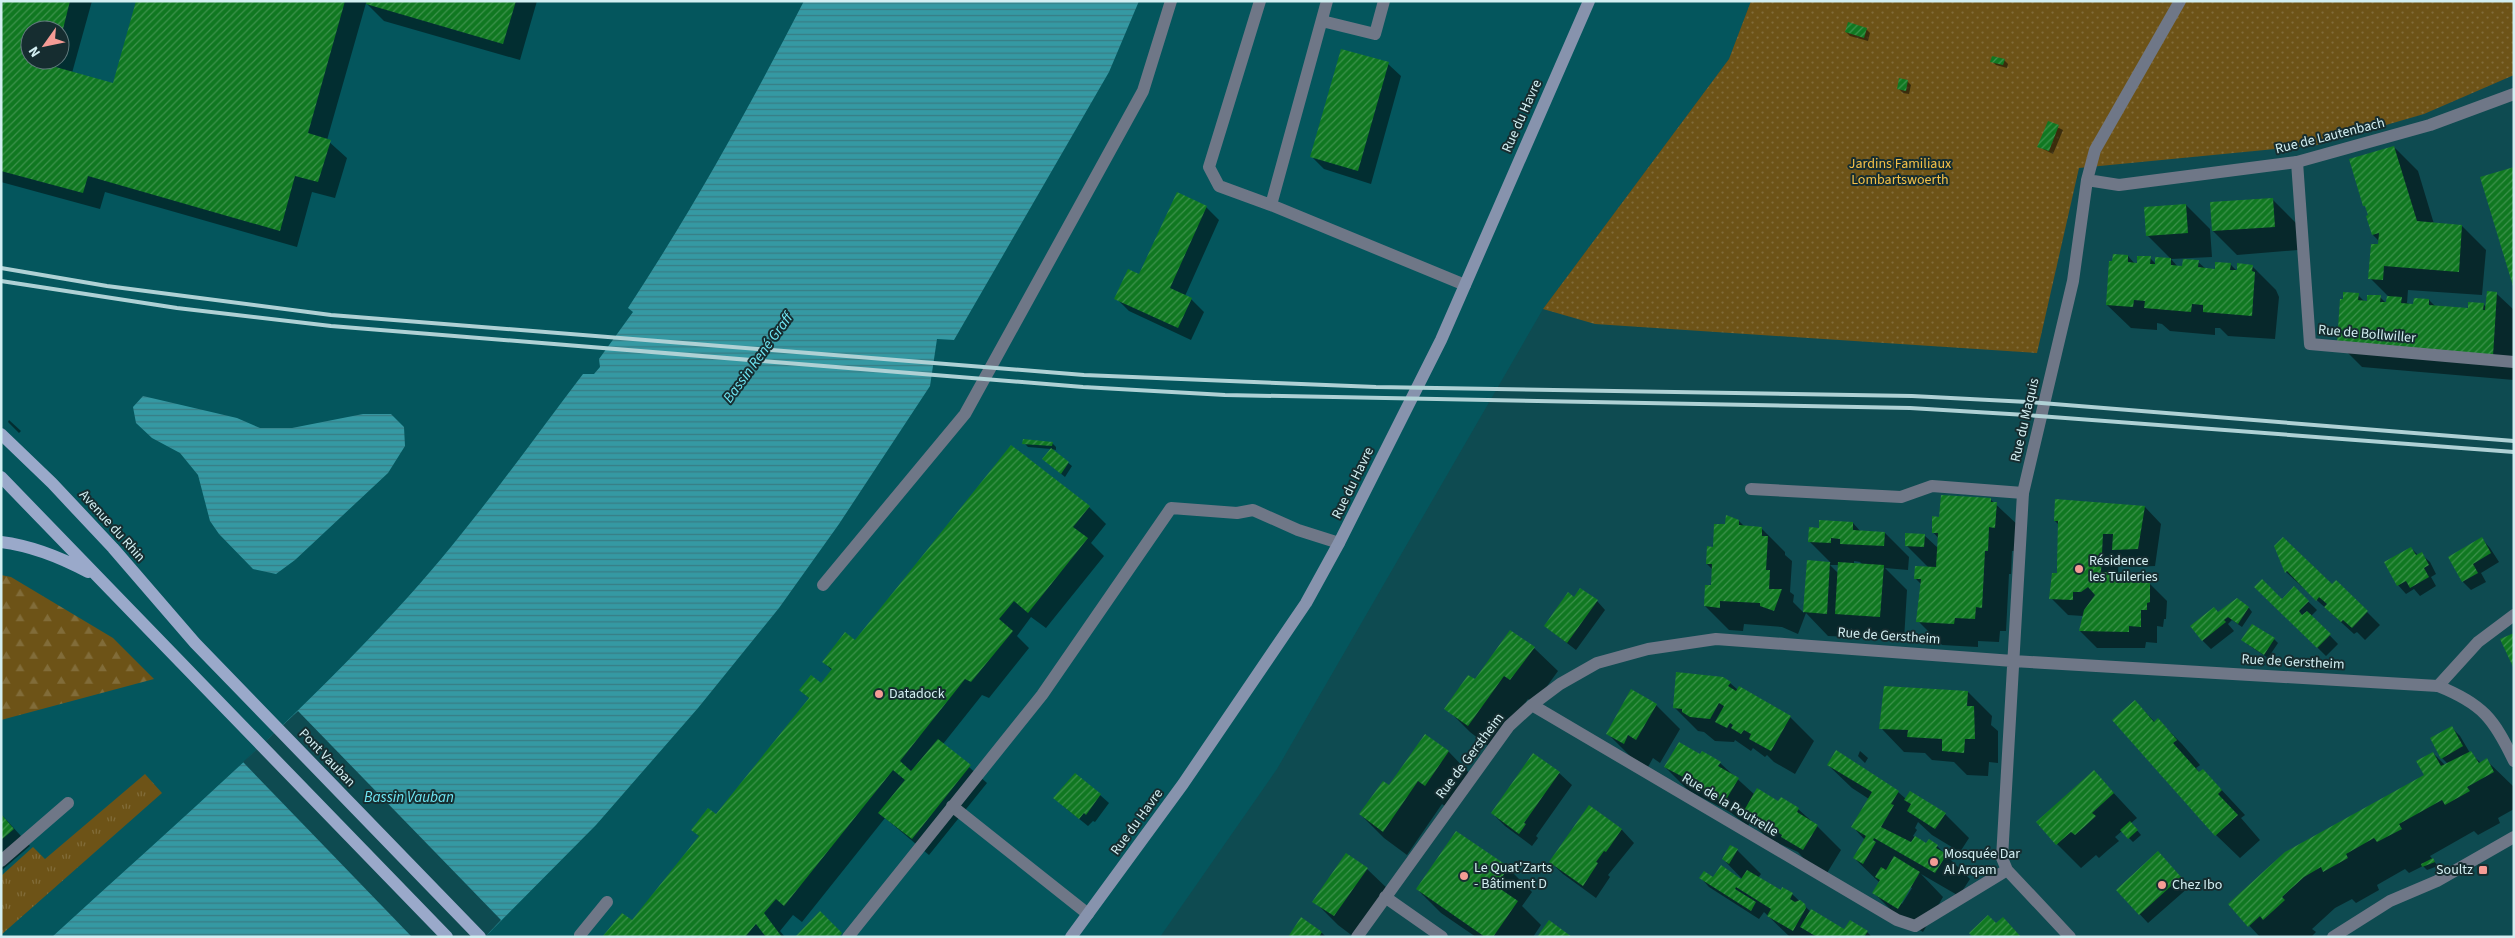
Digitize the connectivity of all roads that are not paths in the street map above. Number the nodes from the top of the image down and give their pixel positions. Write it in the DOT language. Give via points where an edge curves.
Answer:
graph roads {
  1 [pos="1171,1"];
  2 [pos="1260,1"];
  3 [pos="1327,1"];
  4 [pos="1384,1"];
  5 [pos="1589,1"];
  6 [pos="2180,1"];
  7 [pos="1322,22"];
  8 [pos="2514,94"];
  9 [pos="2297,162"];
  10 [pos="2087,180"];
  11 [pos="1272,204"];
  12 [pos="1465,285"];
  13 [pos="2514,362"];
  14 [pos="1,434"];
  15 [pos="1,477"];
  16 [pos="1751,490"];
  17 [pos="2023,493"];
  18 [pos="1,542"];
  19 [pos="1339,543"];
  20 [pos="98,578"];
  21 [pos="823,585"];
  22 [pos="2514,615"];
  23 [pos="195,643"];
  24 [pos="2013,661"];
  25 [pos="2438,686"];
  26 [pos="1532,705"];
  27 [pos="2514,761"];
  28 [pos="68,803"];
  29 [pos="952,806"];
  30 [pos="2514,837"];
  31 [pos="1,861"];
  32 [pos="2007,870"];
  33 [pos="1385,897"];
  34 [pos="607,902"];
  35 [pos="1088,914"];
  36 [pos="447,937"];
  37 [pos="480,937"];
  38 [pos="581,937"];
  39 [pos="848,937"];
  40 [pos="1071,937"];
  41 [pos="1357,937"];
  42 [pos="1442,937"];
  43 [pos="2070,937"];
  44 [pos="2333,937"];
  1 -- 21 [label="street" via="1143,91 965,414"];
  2 -- 11 [label="street" via="1209,167 1219,186"];
  3 -- 7 [label="street"];
  4 -- 7 [label="street" via="1375,34"];
  5 -- 12 [label="main road, Rue du Havre"];
  6 -- 10 [label="street, Rue du Maquis" via="2095,150"];
  7 -- 11 [label="street"];
  8 -- 9 [label="street, Rue de Lautenbach" via="2430,125"];
  9 -- 10 [label="street, Rue de Lautenbach" via="2119,184"];
  9 -- 13 [label="street, Rue de Bollwiller" via="2310,344"];
  10 -- 17 [label="street, Rue du Maquis" via="2073,282"];
  11 -- 12 [label="street"];
  12 -- 19 [label="main road, Rue du Havre" via="1441,340"];
  14 -- 23 [label="main road, Avenue du Rhin" via="113,548"];
  15 -- 20 [label="main road"];
  16 -- 17 [label="street" via="1901,497 1932,486"];
  17 -- 24 [label="street, Rue du Maquis"];
  18 -- 20 [label="main road" via="24,545 64,559"];
  19 -- 29 [label="street" via="1298,530 1254,510 1171,508 1042,695"];
  19 -- 35 [label="main road, Rue du Havre" via="1306,603 1183,784"];
  20 -- 36 [label="main road"];
  22 -- 25 [label="street" via="2478,642"];
  23 -- 37 [label="main road, Pont Vauban"];
  24 -- 25 [label="street, Rue de Gerstheim"];
  24 -- 26 [label="street, Rue de Gerstheim" via="1716,639 1648,648 1597,663"];
  24 -- 32 [label="street, Rue du Maquis" via="2002,858"];
  25 -- 27 [label="street, Rue de Gerstheim" via="2473,702 2499,731"];
  26 -- 32 [label="street, Rue de la Poutrelle" via="1897,920 1915,926"];
  26 -- 33 [label="street, Rue de Gerstheim" via="1509,726"];
  28 -- 31 [label="street"];
  29 -- 35 [label="street"];
  29 -- 39 [label="street"];
  30 -- 44 [label="street" via="2437,881 2390,901"];
  32 -- 43 [label="street"];
  33 -- 41 [label="street, Rue de Gerstheim"];
  33 -- 42 [label="street"];
  34 -- 38 [label="street"];
  35 -- 40 [label="main road, Rue du Havre"];
}
